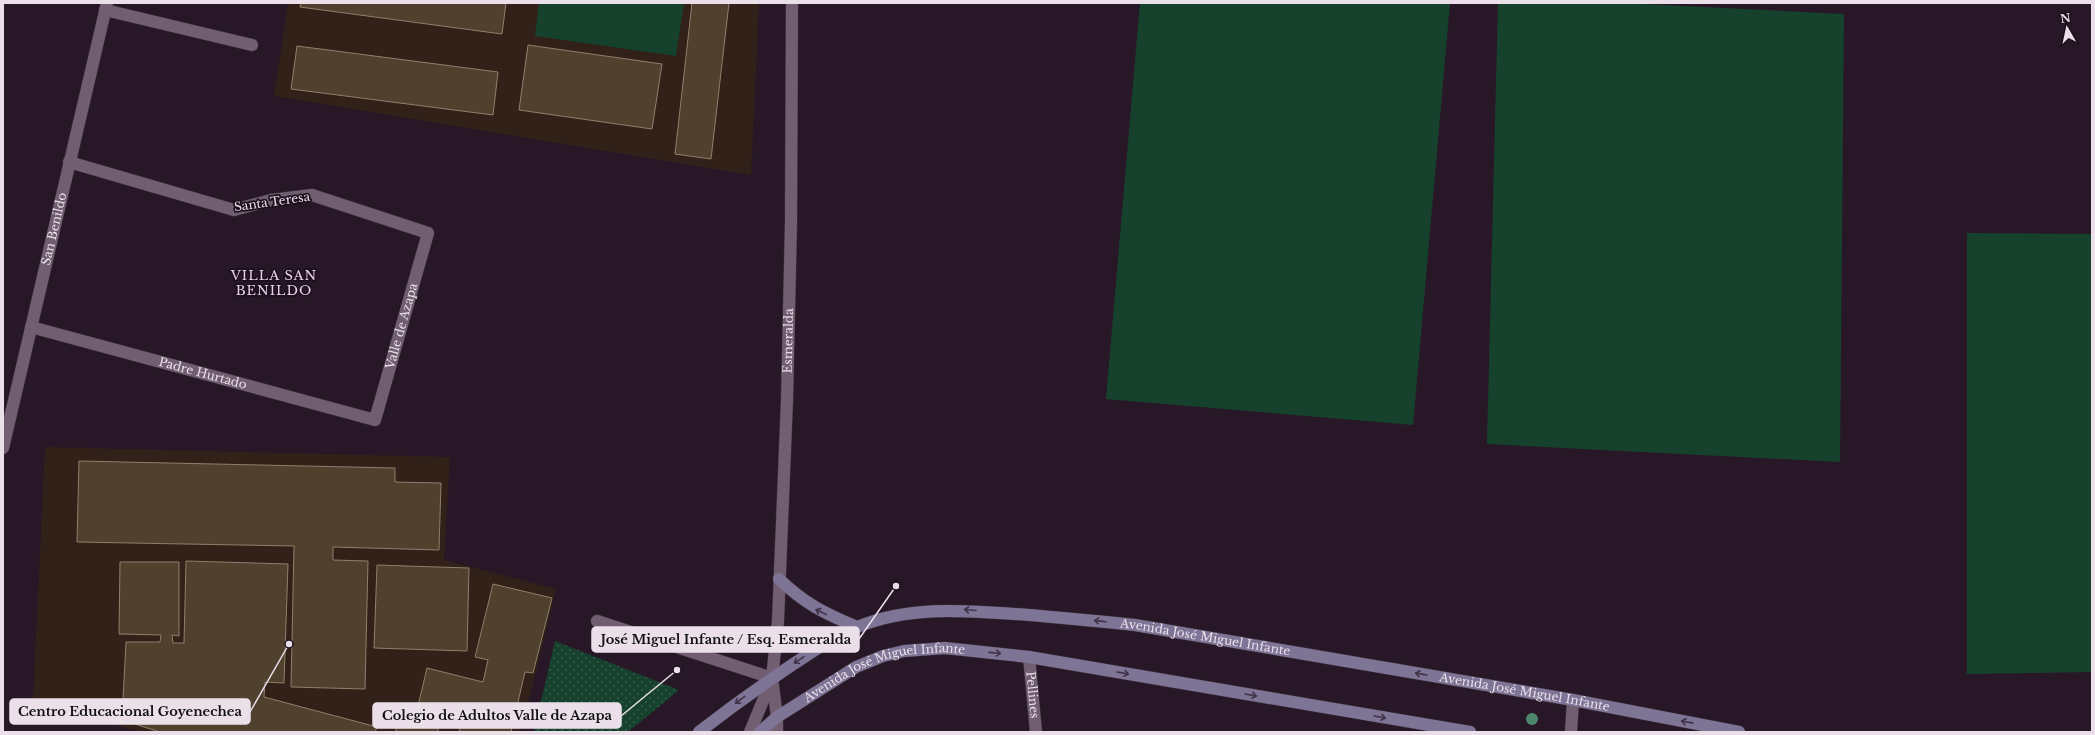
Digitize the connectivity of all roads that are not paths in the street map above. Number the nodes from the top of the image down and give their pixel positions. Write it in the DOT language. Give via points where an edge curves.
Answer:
graph roads {
  1 [pos="792,3"];
  2 [pos="106,6"];
  3 [pos="252,45"];
  4 [pos="69,162"];
  5 [pos="428,233"];
  6 [pos="31,327"];
  7 [pos="375,420"];
  8 [pos="3,448"];
  9 [pos="779,578"];
  10 [pos="597,621"];
  11 [pos="857,627"];
  12 [pos="1030,657"];
  13 [pos="772,678"];
  14 [pos="1573,700"];
  15 [pos="777,717"];
  16 [pos="699,732"];
  17 [pos="750,732"];
  18 [pos="760,732"];
  19 [pos="777,732"];
  20 [pos="1036,732"];
  21 [pos="1470,732"];
  22 [pos="1571,732"];
  23 [pos="1739,732"];
  1 -- 9 [label="street, Esmeralda" via="787,400"];
  2 -- 3 [label="street, San Benildo"];
  2 -- 4 [label="street, San Benildo"];
  4 -- 5 [label="street, Santa Teresa" via="234,210 271,200 312,195"];
  4 -- 6 [label="street, San Benildo"];
  5 -- 7 [label="street, Valle de Azapa"];
  6 -- 7 [label="street, Padre Hurtado"];
  6 -- 8 [label="street, San Benildo"];
  11 -- 9 [label="main road, one-way" via="813,608"];
  9 -- 13 [label="street, Esmeralda" via="778,622"];
  10 -- 13 [label="street"];
  11 -- 13 [label="main road, Avenida José Miguel Infante, one-way" via="819,647"];
  14 -- 11 [label="main road, Avenida José Miguel Infante, one-way" via="1135,625 1075,618 960,609 924,610 891,616"];
  15 -- 12 [label="main road, Avenida José Miguel Infante, one-way" via="856,667 883,656 944,648"];
  12 -- 20 [label="street, Pellines"];
  12 -- 21 [label="main road, Avenida José Miguel Infante, one-way"];
  13 -- 15 [label="street, Esmeralda"];
  13 -- 16 [label="main road, Avenida José Miguel Infante, one-way"];
  13 -- 17 [label="street, Esmeralda"];
  14 -- 22 [label="street"];
  23 -- 14 [label="main road, Avenida José Miguel Infante, one-way"];
  15 -- 18 [label="main road, Avenida José Miguel Infante"];
  15 -- 19 [label="street, Esmeralda"];
}
